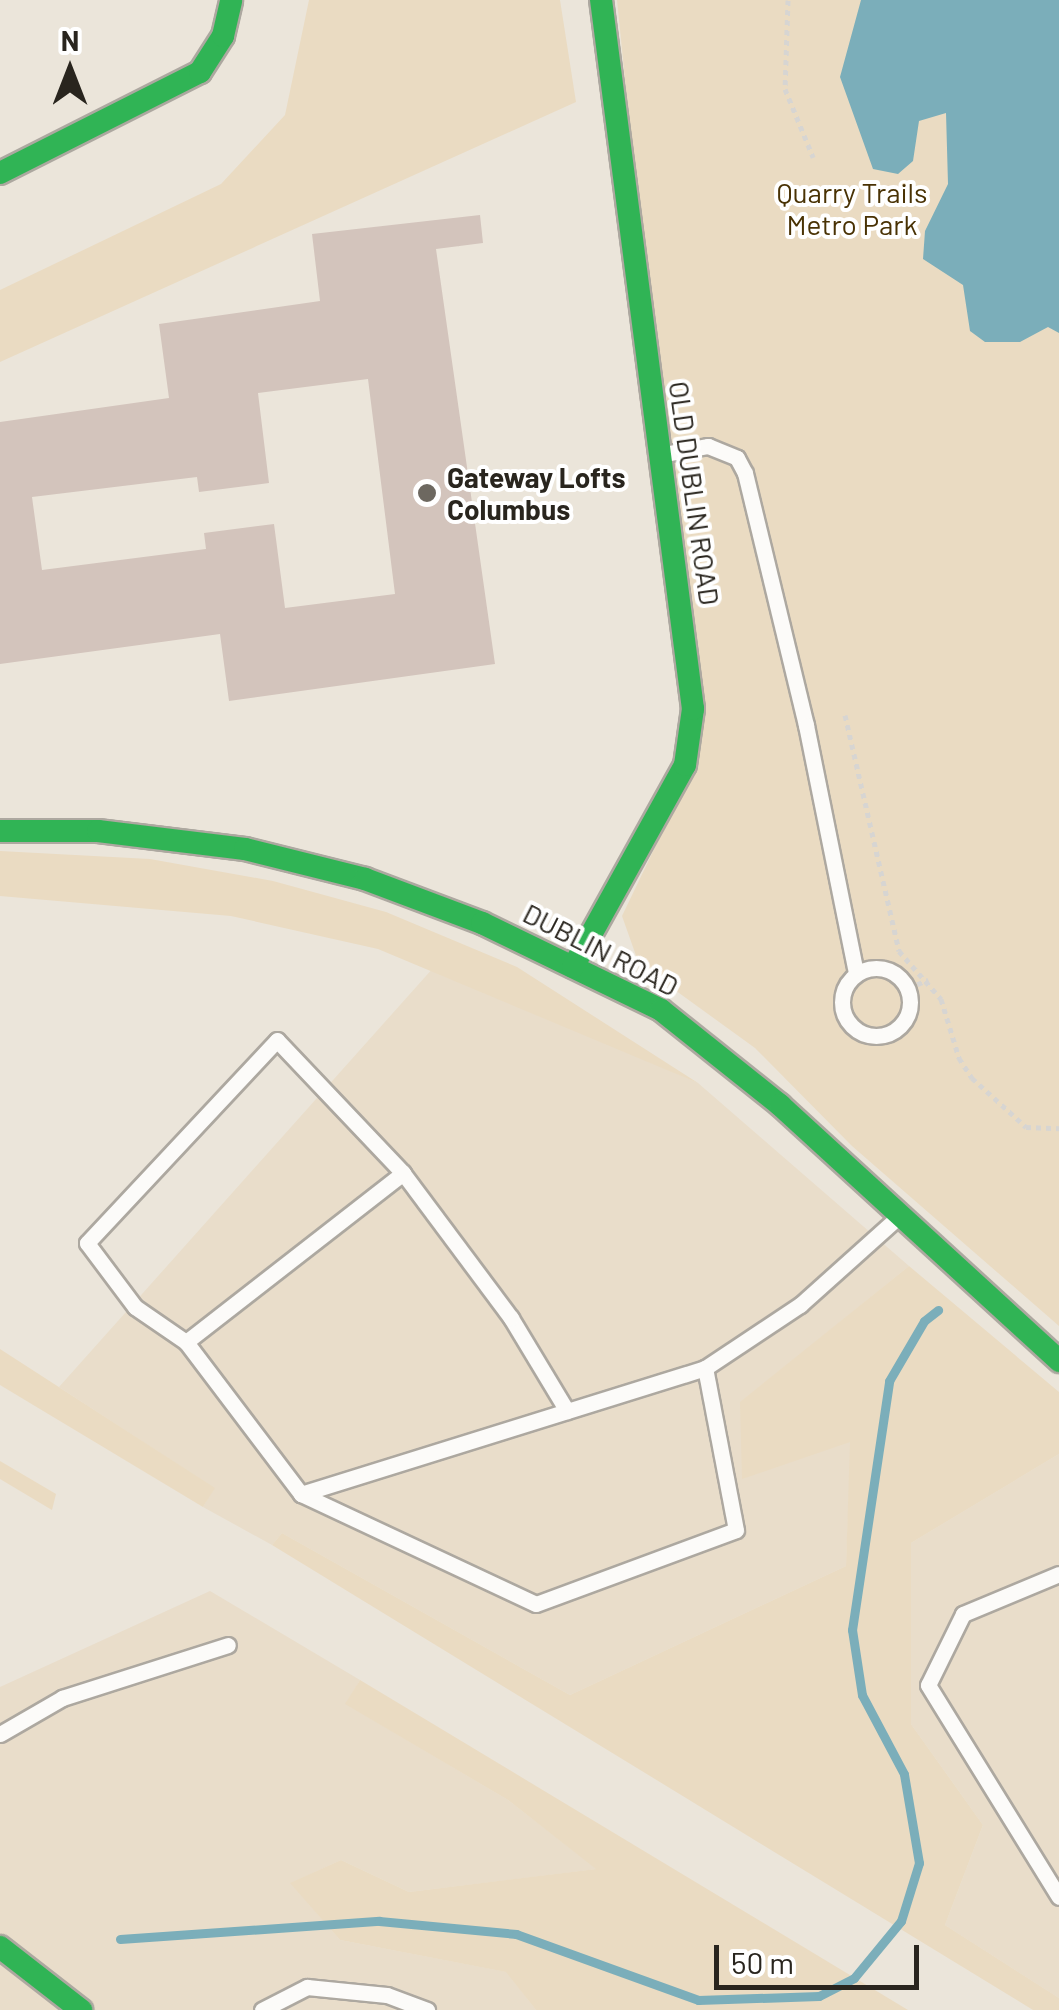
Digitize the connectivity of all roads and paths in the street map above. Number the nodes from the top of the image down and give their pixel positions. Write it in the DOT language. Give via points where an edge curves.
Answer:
graph roads {
  1 [pos="231,0"];
  2 [pos="602,0"];
  3 [pos="788,0"];
  4 [pos="812,158"];
  5 [pos="0,173"];
  6 [pos="657,455"];
  7 [pos="845,715"];
  8 [pos="0,832"];
  9 [pos="574,968"];
  10 [pos="856,974"];
  11 [pos="930,980"];
  12 [pos="908,988"];
  13 [pos="1059,1128"];
  14 [pos="403,1174"];
  15 [pos="898,1216"];
  16 [pos="186,1342"];
  17 [pos="1059,1361"];
  18 [pos="705,1368"];
  19 [pos="568,1411"];
  20 [pos="301,1494"];
  21 [pos="1059,1574"];
  22 [pos="228,1644"];
  23 [pos="0,1734"];
  24 [pos="1059,1897"];
  25 [pos="2,1952"];
  26 [pos="82,2010"];
  27 [pos="262,2010"];
  28 [pos="427,2010"];
  1 -- 5 [label="street" via="223,36 200,72"];
  2 -- 6 [label="street, OLD DUBLIN ROAD"];
  3 -- 4 [label="path" via="785,89"];
  6 -- 9 [label="street, OLD DUBLIN ROAD" via="693,686 689,748"];
  6 -- 10 [label="lane" via="708,446 737,458 745,473 806,725"];
  7 -- 11 [label="path" via="890,932 899,952"];
  8 -- 9 [label="street, DUBLIN ROAD" via="98,832 244,849 365,879 482,923"];
  9 -- 15 [label="street, DUBLIN ROAD" via="661,1010 780,1105"];
  10 -- 12 [label="lane" via="891,971"];
  10 -- 12 [label="lane" via="841,1004 850,1026 871,1036 904,1023"];
  11 -- 12 [label="path"];
  11 -- 13 [label="path" via="972,1078 1026,1127"];
  14 -- 16 [label="lane"];
  14 -- 16 [label="lane" via="276,1040 88,1242 135,1307"];
  14 -- 19 [label="lane" via="511,1318"];
  15 -- 17 [label="street, DUBLIN ROAD"];
  15 -- 18 [label="lane" via="800,1305"];
  16 -- 20 [label="lane"];
  18 -- 19 [label="lane"];
  18 -- 20 [label="lane" via="736,1530 536,1604"];
  19 -- 20 [label="lane"];
  21 -- 24 [label="lane" via="963,1614 928,1685"];
  22 -- 23 [label="lane" via="62,1698"];
  25 -- 26 [label="street"];
  27 -- 28 [label="lane" via="307,1987 387,1995"];
}
